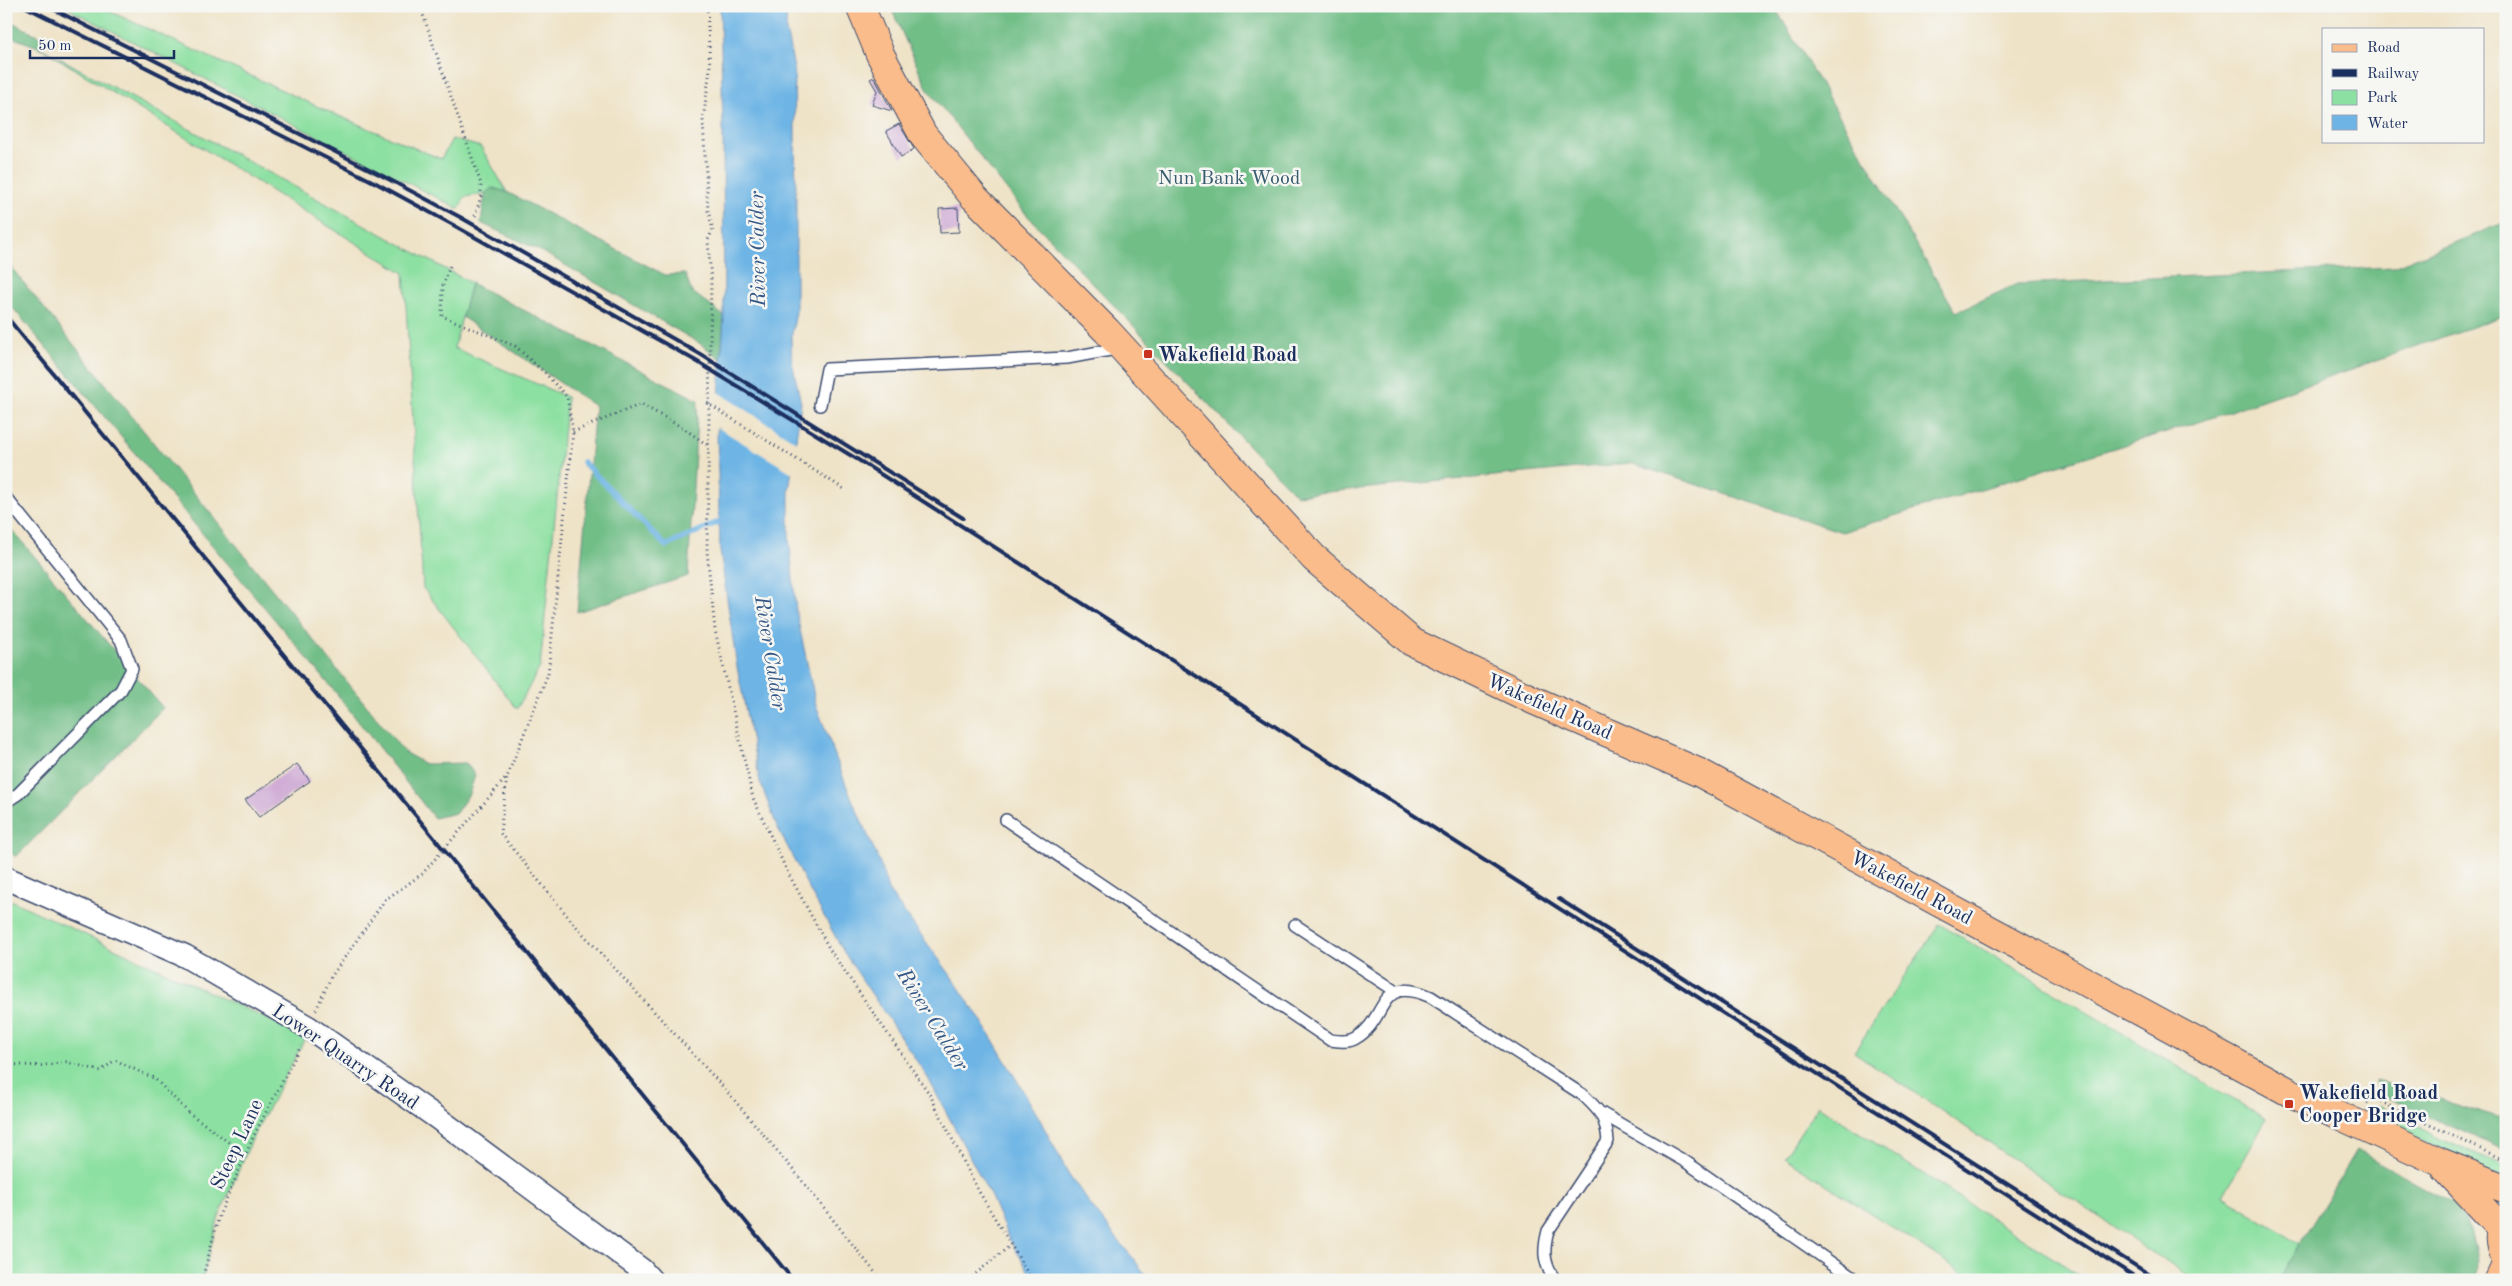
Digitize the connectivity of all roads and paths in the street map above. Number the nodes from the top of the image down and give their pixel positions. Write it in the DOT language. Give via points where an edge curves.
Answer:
graph roads {
  1 [pos="420,6"];
  2 [pos="707,6"];
  3 [pos="860,6"];
  4 [pos="475,216"];
  5 [pos="450,266"];
  6 [pos="1123,348"];
  7 [pos="707,403"];
  8 [pos="820,405"];
  9 [pos="573,432"];
  10 [pos="710,446"];
  11 [pos="844,489"];
  12 [pos="6,498"];
  13 [pos="506,777"];
  14 [pos="6,802"];
  15 [pos="1006,820"];
  16 [pos="9,879"];
  17 [pos="1295,926"];
  18 [pos="1397,992"];
  19 [pos="308,1027"];
  20 [pos="6,1064"];
  21 [pos="1601,1113"];
  22 [pos="2342,1117"];
  23 [pos="246,1155"];
  24 [pos="2506,1161"];
  25 [pos="2440,1162"];
  26 [pos="2506,1189"];
  27 [pos="2503,1223"];
  28 [pos="1011,1245"];
  29 [pos="2506,1261"];
  30 [pos="2506,1265"];
  31 [pos="202,1280"];
  32 [pos="651,1280"];
  33 [pos="881,1280"];
  34 [pos="968,1280"];
  35 [pos="1032,1280"];
  36 [pos="1555,1280"];
  37 [pos="1856,1280"];
  38 [pos="2499,1280"];
  1 -- 4 [label="path" via="481,184"];
  2 -- 10 [label="path" via="710,69 703,120 708,211 713,229 708,240 711,280"];
  3 -- 6 [label="main road, Wakefield Road" via="880,54 923,135 974,197"];
  5 -- 9 [label="path" via="443,285 442,316 515,346 523,353 567,397"];
  6 -- 8 [label="lane" via="1067,358 827,369"];
  6 -- 22 [label="main road, Wakefield Road" via="1314,558 1412,642 1533,700 1700,773 2291,1093"];
  7 -- 11 [label="path, bridge"];
  9 -- 10 [label="path" via="641,404"];
  9 -- 13 [label="path" via="548,674"];
  10 -- 28 [label="path" via="707,552 715,630 753,798 787,871 830,950 930,1095 978,1190"];
  12 -- 14 [label="lane" via="121,640 132,669 121,690 18,794"];
  13 -- 19 [label="path, Steep Lane" via="422,874 385,900 331,977"];
  13 -- 33 [label="path" via="500,833 574,924 725,1089"];
  15 -- 18 [label="lane" via="1330,1040 1356,1039 1390,994"];
  16 -- 19 [label="street, Lower Quarry Road" via="185,956"];
  17 -- 18 [label="lane"];
  18 -- 21 [label="lane" via="1419,992 1431,997 1583,1095"];
  19 -- 23 [label="path, Steep Lane" via="306,1037"];
  19 -- 32 [label="street, Lower Quarry Road" via="436,1117 642,1270"];
  20 -- 23 [label="path" via="38,1066 66,1062 101,1071 115,1060 155,1079 188,1112"];
  21 -- 36 [label="lane" via="1607,1126 1608,1141 1548,1231 1543,1247 1546,1265"];
  21 -- 37 [label="lane" via="1686,1162"];
  22 -- 24 [label="path" via="2375,1099"];
  22 -- 25 [label="main road, Wakefield Road"];
  23 -- 31 [label="path, Steep Lane" via="219,1216"];
  25 -- 26 [label="main road, Wakefield Road"];
  25 -- 27 [label="main road, Wakefield Road"];
  27 -- 29 [label="main road" via="2500,1244"];
  28 -- 34 [label="path"];
  28 -- 35 [label="path"];
  30 -- 38 [label="main road"];
}
